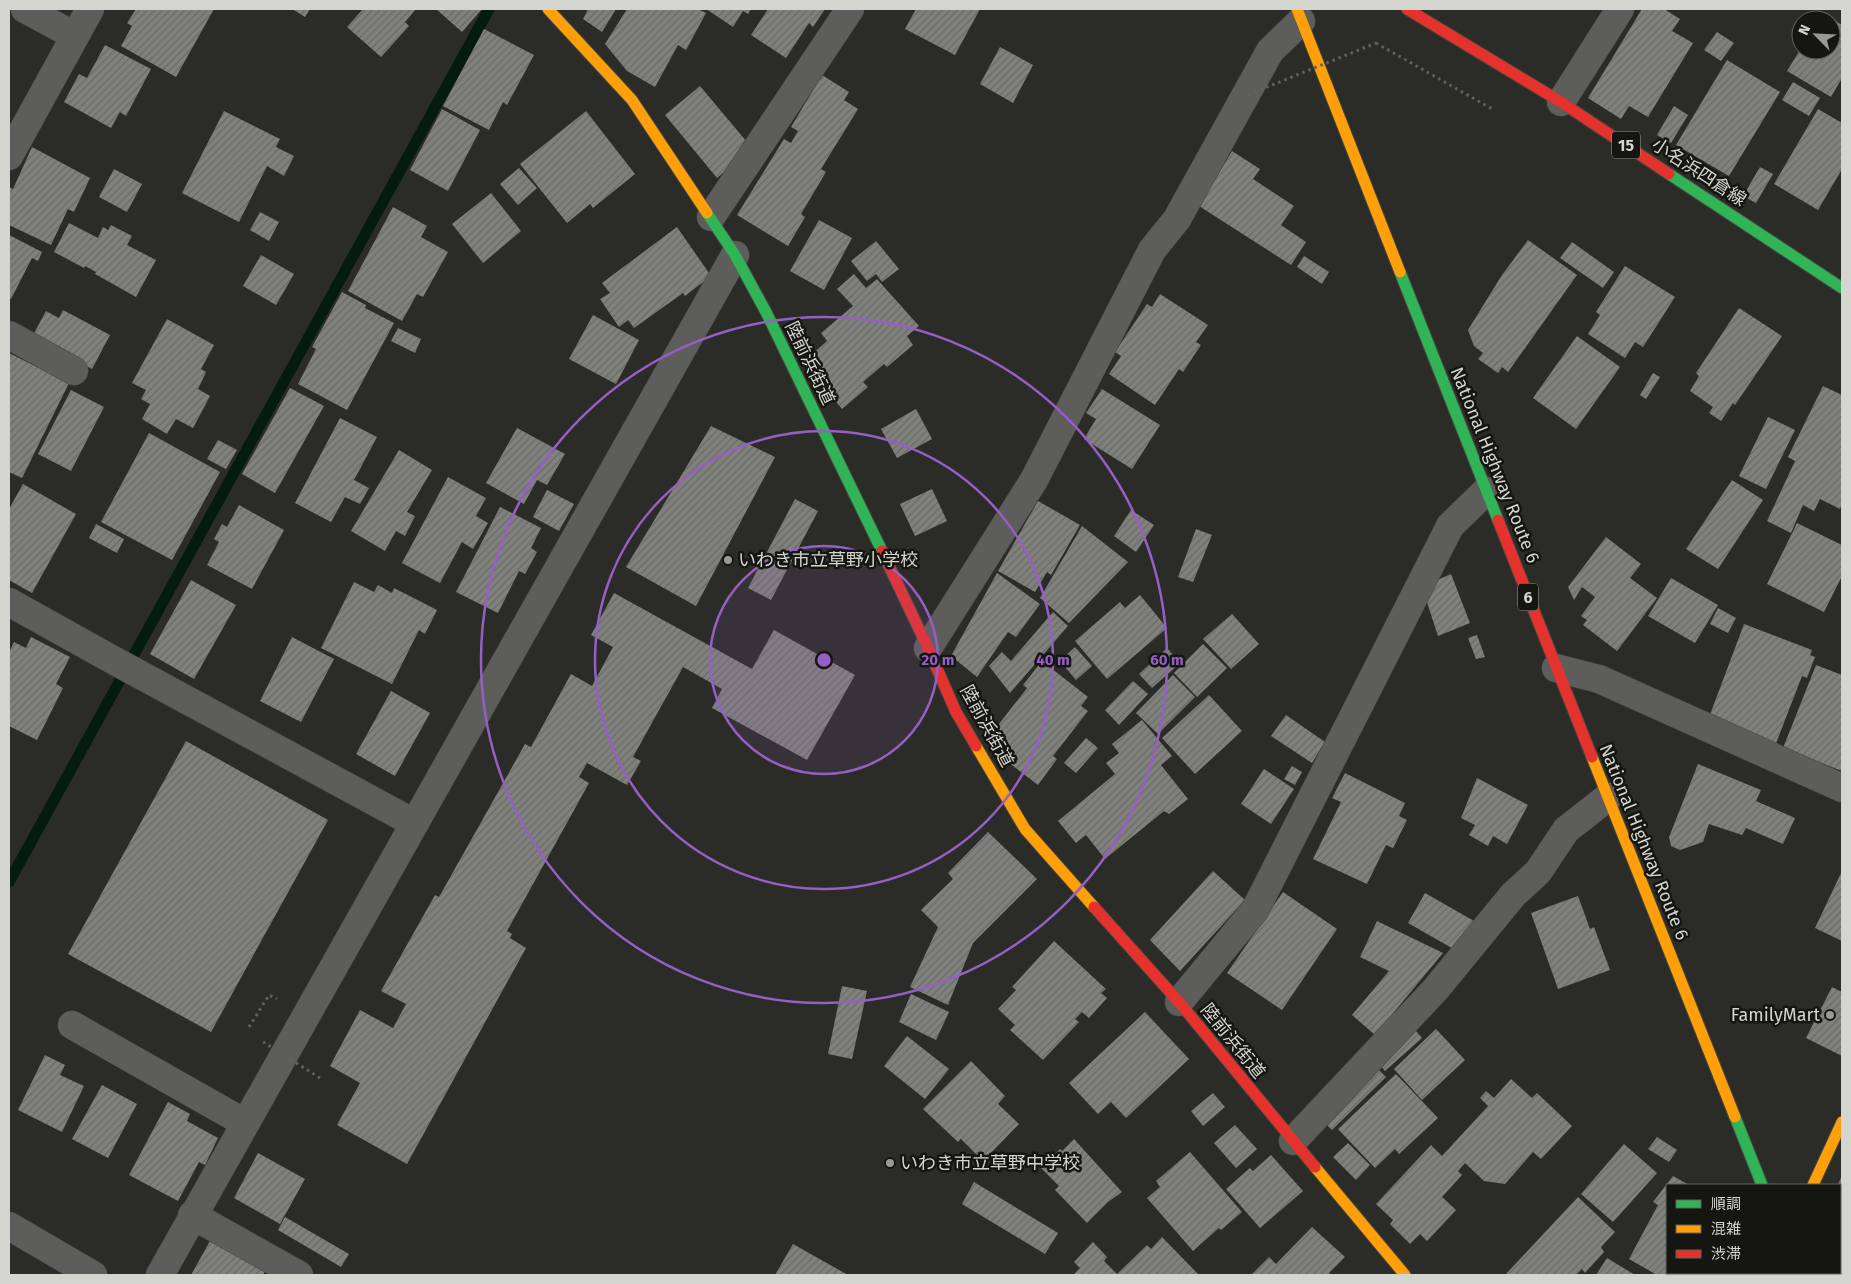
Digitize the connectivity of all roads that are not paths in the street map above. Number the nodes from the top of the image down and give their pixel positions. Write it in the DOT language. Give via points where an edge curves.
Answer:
graph roads {
  1 [pos="26,9"];
  2 [pos="90,9"];
  3 [pos="548,9"];
  4 [pos="850,9"];
  5 [pos="1407,9"];
  6 [pos="1620,9"];
  7 [pos="1299,15"];
  8 [pos="75,36"];
  9 [pos="1561,102"];
  10 [pos="17,123"];
  11 [pos="9,156"];
  12 [pos="711,217"];
  13 [pos="735,255"];
  14 [pos="1842,288"];
  15 [pos="9,335"];
  16 [pos="74,371"];
  17 [pos="1486,491"];
  18 [pos="9,602"];
  19 [pos="928,648"];
  20 [pos="1556,668"];
  21 [pos="1842,788"];
  22 [pos="1608,797"];
  23 [pos="414,823"];
  24 [pos="1179,1002"];
  25 [pos="72,1025"];
  26 [pos="1842,1122"];
  27 [pos="244,1123"];
  28 [pos="1293,1142"];
  29 [pos="1762,1184"];
  30 [pos="1813,1184"];
  31 [pos="192,1215"];
  32 [pos="9,1226"];
  33 [pos="93,1275"];
  34 [pos="160,1275"];
  35 [pos="299,1275"];
  36 [pos="1405,1275"];
  1 -- 8 [label="street"];
  2 -- 8 [label="street"];
  3 -- 12 [label="main road, 陸前浜街道" via="632,100"];
  4 -- 12 [label="street"];
  5 -- 9 [label="main road, 小名浜四倉線 / 15"];
  6 -- 9 [label="street"];
  7 -- 17 [label="main road, National Highway Route 6 / 6"];
  7 -- 19 [label="street" via="1270,51 1177,219 1152,250 1034,480"];
  8 -- 10 [label="street"];
  9 -- 14 [label="main road, 小名浜四倉線 / 15"];
  10 -- 11 [label="street"];
  12 -- 13 [label="main road, 陸前浜街道"];
  13 -- 19 [label="main road, 陸前浜街道"];
  13 -- 23 [label="street"];
  15 -- 16 [label="street"];
  17 -- 20 [label="main road, National Highway Route 6 / 6"];
  17 -- 24 [label="street" via="1450,526 1255,910"];
  18 -- 23 [label="street"];
  19 -- 24 [label="main road, 陸前浜街道" via="956,712 1025,828"];
  20 -- 21 [label="street" via="1600,679"];
  20 -- 22 [label="main road, National Highway Route 6 / 6"];
  22 -- 28 [label="street" via="1566,830 1538,872 1513,895 1435,990"];
  22 -- 29 [label="main road, National Highway Route 6 / 6"];
  23 -- 27 [label="street"];
  24 -- 28 [label="main road, 陸前浜街道"];
  25 -- 27 [label="street"];
  26 -- 30 [label="main road"];
  27 -- 31 [label="street"];
  28 -- 36 [label="main road, 陸前浜街道"];
  31 -- 34 [label="street"];
  31 -- 35 [label="street"];
  32 -- 33 [label="street"];
}
